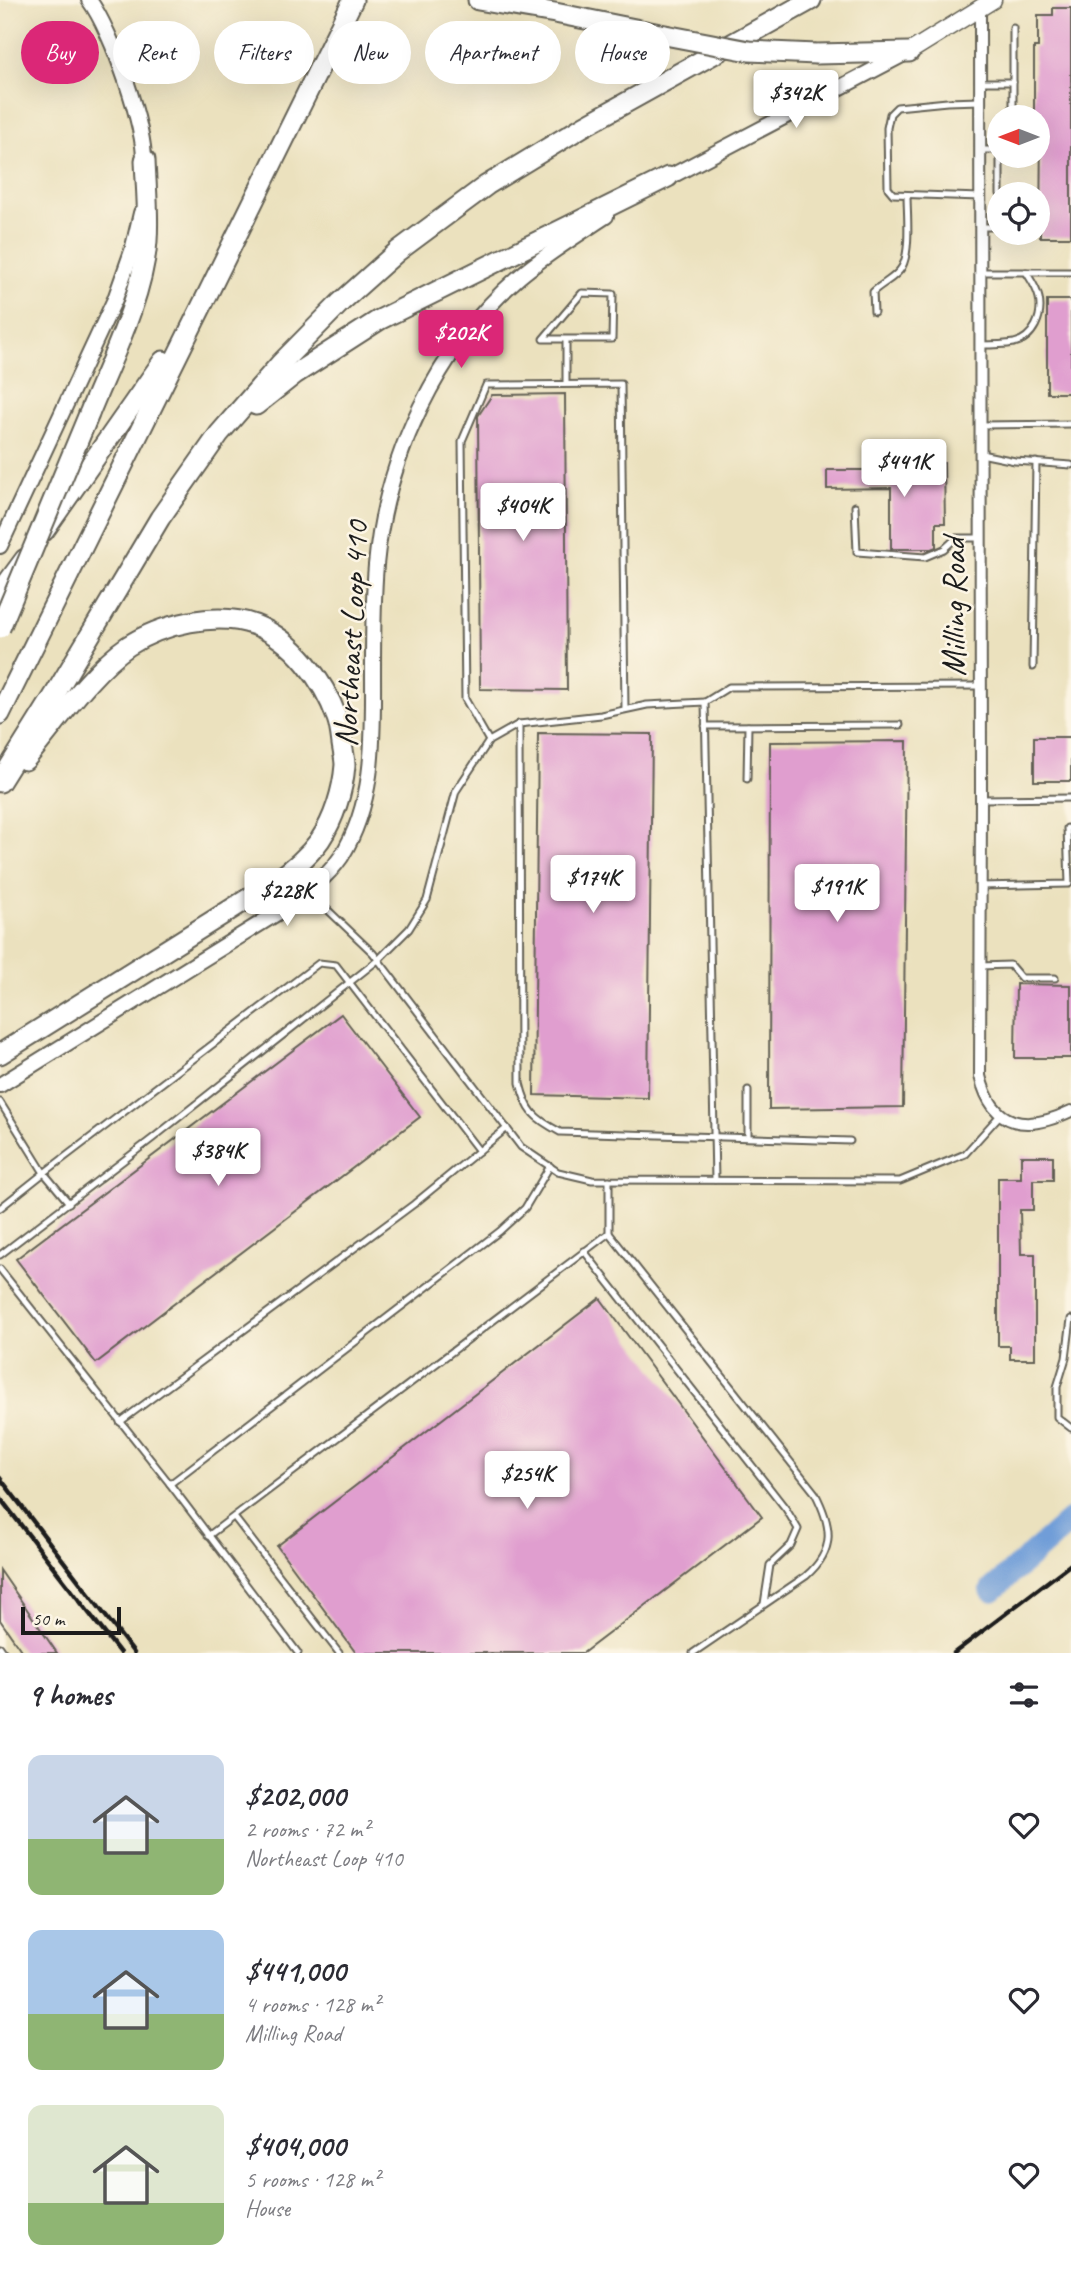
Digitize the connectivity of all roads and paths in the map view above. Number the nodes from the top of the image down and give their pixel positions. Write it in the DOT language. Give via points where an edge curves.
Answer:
graph roads {
  1 [pos="89,0"];
  2 [pos="353,0"];
  3 [pos="478,0"];
  4 [pos="811,0"];
  5 [pos="986,5"];
  6 [pos="1013,28"];
  7 [pos="909,52"];
  8 [pos="980,82"];
  9 [pos="1013,82"];
  10 [pos="980,101"];
  11 [pos="1013,105"];
  12 [pos="980,150"];
  13 [pos="987,150"];
  14 [pos="145,160"];
  15 [pos="668,177"];
  16 [pos="907,195"];
  17 [pos="980,197"];
  18 [pos="980,227"];
  19 [pos="987,227"];
  20 [pos="980,272"];
  21 [pos="1026,272"];
  22 [pos="1071,272"];
  23 [pos="203,302"];
  24 [pos="874,313"];
  25 [pos="566,339"];
  26 [pos="980,345"];
  27 [pos="566,383"];
  28 [pos="1071,424"];
  29 [pos="980,425"];
  30 [pos="219,434"];
  31 [pos="980,454"];
  32 [pos="1036,462"];
  33 [pos="1071,465"];
  34 [pos="855,506"];
  35 [pos="980,538"];
  36 [pos="0,546"];
  37 [pos="0,593"];
  38 [pos="0,628"];
  39 [pos="1033,667"];
  40 [pos="981,686"];
  41 [pos="705,702"];
  42 [pos="625,709"];
  43 [pos="0,714"];
  44 [pos="519,724"];
  45 [pos="900,725"];
  46 [pos="705,726"];
  47 [pos="748,726"];
  48 [pos="489,741"];
  49 [pos="747,779"];
  50 [pos="0,782"];
  51 [pos="0,790"];
  52 [pos="1071,798"];
  53 [pos="981,799"];
  54 [pos="1068,828"];
  55 [pos="1070,884"];
  56 [pos="980,886"];
  57 [pos="308,891"];
  58 [pos="378,960"];
  59 [pos="980,966"];
  60 [pos="1055,978"];
  61 [pos="350,982"];
  62 [pos="0,1054"];
  63 [pos="0,1085"];
  64 [pos="748,1090"];
  65 [pos="0,1102"];
  66 [pos="1071,1111"];
  67 [pos="1001,1114"];
  68 [pos="507,1128"];
  69 [pos="714,1136"];
  70 [pos="748,1138"];
  71 [pos="850,1141"];
  72 [pos="479,1151"];
  73 [pos="550,1166"];
  74 [pos="44,1173"];
  75 [pos="609,1180"];
  76 [pos="715,1180"];
  77 [pos="69,1203"];
  78 [pos="0,1208"];
  79 [pos="609,1233"];
  80 [pos="584,1251"];
  81 [pos="0,1255"];
  82 [pos="0,1269"];
  83 [pos="1071,1319"];
  84 [pos="120,1422"];
  85 [pos="1071,1428"];
  86 [pos="170,1484"];
  87 [pos="234,1517"];
  88 [pos="208,1536"];
  89 [pos="764,1604"];
  90 [pos="0,1647"];
  91 [pos="4,1653"];
  92 [pos="298,1653"];
  93 [pos="339,1653"];
  94 [pos="693,1653"];
  1 -- 14 [label="main road" via="122,69"];
  2 -- 23 [label="highway"];
  3 -- 7 [label="highway, bridge" via="749,51"];
  4 -- 30 [label="highway" via="487,185 398,251 341,302"];
  5 -- 7 [label="main road"];
  5 -- 8 [label="street, Milling Road"];
  6 -- 9 [label="lane"];
  7 -- 15 [label="main road, Northeast Loop 410"];
  8 -- 9 [label="lane"];
  8 -- 10 [label="street, Milling Road"];
  9 -- 11 [label="lane"];
  10 -- 12 [label="street, Milling Road"];
  10 -- 16 [label="lane" via="897,107 890,114 888,187 893,194"];
  12 -- 13 [label="lane"];
  12 -- 17 [label="street, Milling Road"];
  14 -- 36 [label="main road" via="140,221 115,299"];
  14 -- 38 [label="highway, bridge" via="147,242 127,321"];
  15 -- 30 [label="highway" via="379,320 295,374"];
  15 -- 57 [label="main road, Northeast Loop 410" via="519,277 473,324 419,410 384,512 376,564 372,761 366,798 340,858"];
  16 -- 17 [label="lane"];
  16 -- 24 [label="lane" via="903,266 873,292"];
  17 -- 18 [label="street, Milling Road"];
  18 -- 19 [label="lane"];
  18 -- 20 [label="street, Milling Road"];
  20 -- 21 [label="lane"];
  20 -- 26 [label="street, Milling Road"];
  21 -- 22 [label="lane"];
  21 -- 26 [label="lane" via="1039,298 1035,328 1016,343"];
  23 -- 37 [label="highway"];
  23 -- 43 [label="highway"];
  25 -- 25 [label="lane" via="612,339 613,294 582,293 543,339"];
  25 -- 27 [label="lane"];
  26 -- 29 [label="street, Milling Road"];
  27 -- 42 [label="lane" via="621,384"];
  27 -- 48 [label="lane" via="486,385 462,441 465,699"];
  28 -- 29 [label="lane"];
  29 -- 31 [label="street, Milling Road"];
  30 -- 50 [label="highway" via="160,518"];
  31 -- 32 [label="lane"];
  31 -- 35 [label="street, Milling Road"];
  32 -- 33 [label="lane"];
  32 -- 39 [label="lane"];
  34 -- 35 [label="lane" via="857,552 925,557 956,538"];
  35 -- 40 [label="street, Milling Road"];
  40 -- 41 [label="lane" via="729,687"];
  40 -- 53 [label="street, Milling Road"];
  41 -- 42 [label="lane"];
  41 -- 46 [label="lane"];
  42 -- 44 [label="lane"];
  44 -- 48 [label="lane"];
  44 -- 69 [label="lane" via="520,1083 524,1103 537,1119 560,1132"];
  45 -- 47 [label="lane"];
  46 -- 47 [label="lane"];
  46 -- 69 [label="lane"];
  47 -- 49 [label="lane"];
  48 -- 58 [label="lane" via="456,791 427,900 409,929"];
  51 -- 62 [label="highway" via="103,666 155,632 184,622 220,619 254,625 282,639 306,665 338,720 345,763 332,817 300,864"];
  52 -- 53 [label="lane"];
  53 -- 56 [label="street, Milling Road"];
  54 -- 55 [label="lane"];
  55 -- 56 [label="lane"];
  56 -- 59 [label="street, Milling Road"];
  57 -- 58 [label="lane"];
  57 -- 63 [label="main road, Northeast Loop 410"];
  58 -- 61 [label="lane"];
  58 -- 68 [label="lane"];
  59 -- 60 [label="lane" via="1010,965 1021,978"];
  59 -- 67 [label="street, Milling Road" via="980,1076 990,1103"];
  61 -- 72 [label="lane"];
  61 -- 74 [label="lane" via="336,965 319,962"];
  61 -- 77 [label="lane"];
  64 -- 70 [label="lane"];
  65 -- 74 [label="lane"];
  66 -- 67 [label="street" via="1032,1124"];
  67 -- 76 [label="lane" via="965,1154 900,1181"];
  68 -- 72 [label="lane"];
  68 -- 73 [label="lane" via="521,1147"];
  69 -- 70 [label="lane"];
  69 -- 76 [label="lane"];
  70 -- 71 [label="lane"];
  72 -- 84 [label="lane"];
  73 -- 75 [label="lane" via="558,1172"];
  73 -- 86 [label="lane" via="525,1208 500,1231"];
  74 -- 77 [label="lane"];
  74 -- 78 [label="lane"];
  75 -- 76 [label="lane"];
  75 -- 79 [label="lane"];
  77 -- 81 [label="lane"];
  79 -- 80 [label="lane"];
  79 -- 89 [label="lane" via="815,1493 828,1518 828,1542 819,1565"];
  80 -- 87 [label="lane"];
  80 -- 89 [label="lane" via="798,1529 792,1545 770,1565"];
  82 -- 84 [label="lane"];
  83 -- 85 [label="lane" via="1066,1358 1056,1387 1056,1417"];
  84 -- 86 [label="lane"];
  86 -- 88 [label="lane"];
  87 -- 88 [label="lane"];
  87 -- 93 [label="lane"];
  88 -- 92 [label="lane"];
  89 -- 94 [label="lane"];
  90 -- 91 [label="lane"];
}
